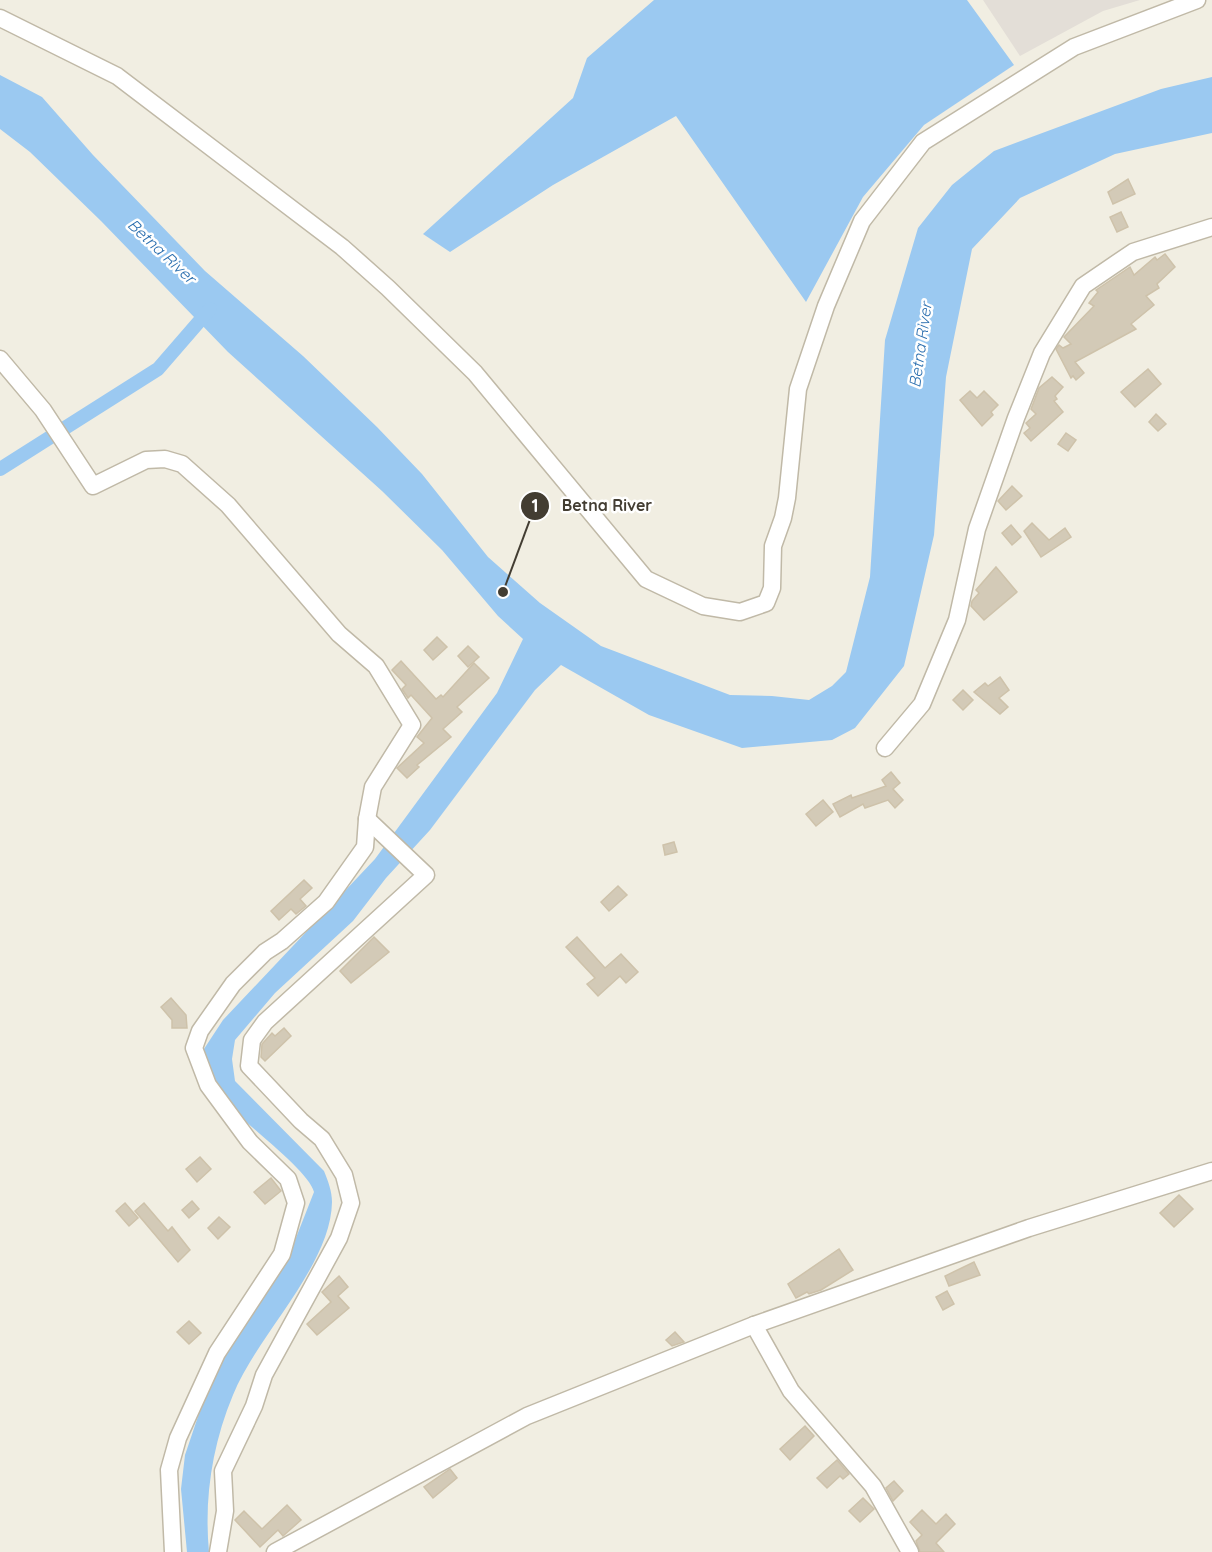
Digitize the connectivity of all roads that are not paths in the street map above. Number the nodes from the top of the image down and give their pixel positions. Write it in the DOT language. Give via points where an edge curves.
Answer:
graph roads {
  1 [pos="1197,0"];
  2 [pos="0,18"];
  3 [pos="1212,227"];
  4 [pos="0,359"];
  5 [pos="885,748"];
  6 [pos="367,819"];
  7 [pos="1212,1172"];
  8 [pos="754,1325"];
  9 [pos="173,1552"];
  10 [pos="218,1552"];
  11 [pos="275,1552"];
  12 [pos="910,1552"];
  1 -- 2 [label="street" via="1074,48 923,142 862,221 826,306 798,388 787,498 773,546 772,588 766,603 740,612 703,606 646,579 475,373 342,248 117,76"];
  3 -- 5 [label="street" via="1132,252 1083,286 1042,353 1016,418 977,529 957,620 926,693"];
  4 -- 6 [label="street" via="43,410 93,486 146,460 165,459 182,464 228,505 339,634 376,666 412,725 373,787"];
  6 -- 9 [label="street" via="365,847 345,876 311,916 265,952 233,984 200,1031 194,1048 208,1085 250,1142 288,1179 296,1203 282,1254 217,1353 178,1438 169,1470"];
  6 -- 10 [label="street" via="426,875 265,1022 252,1040 249,1066 322,1139 345,1175 351,1203 330,1256 264,1375 223,1471 225,1511"];
  7 -- 8 [label="street" via="1029,1228"];
  8 -- 11 [label="street" via="527,1416"];
  8 -- 12 [label="street" via="791,1391 873,1486"];
}
